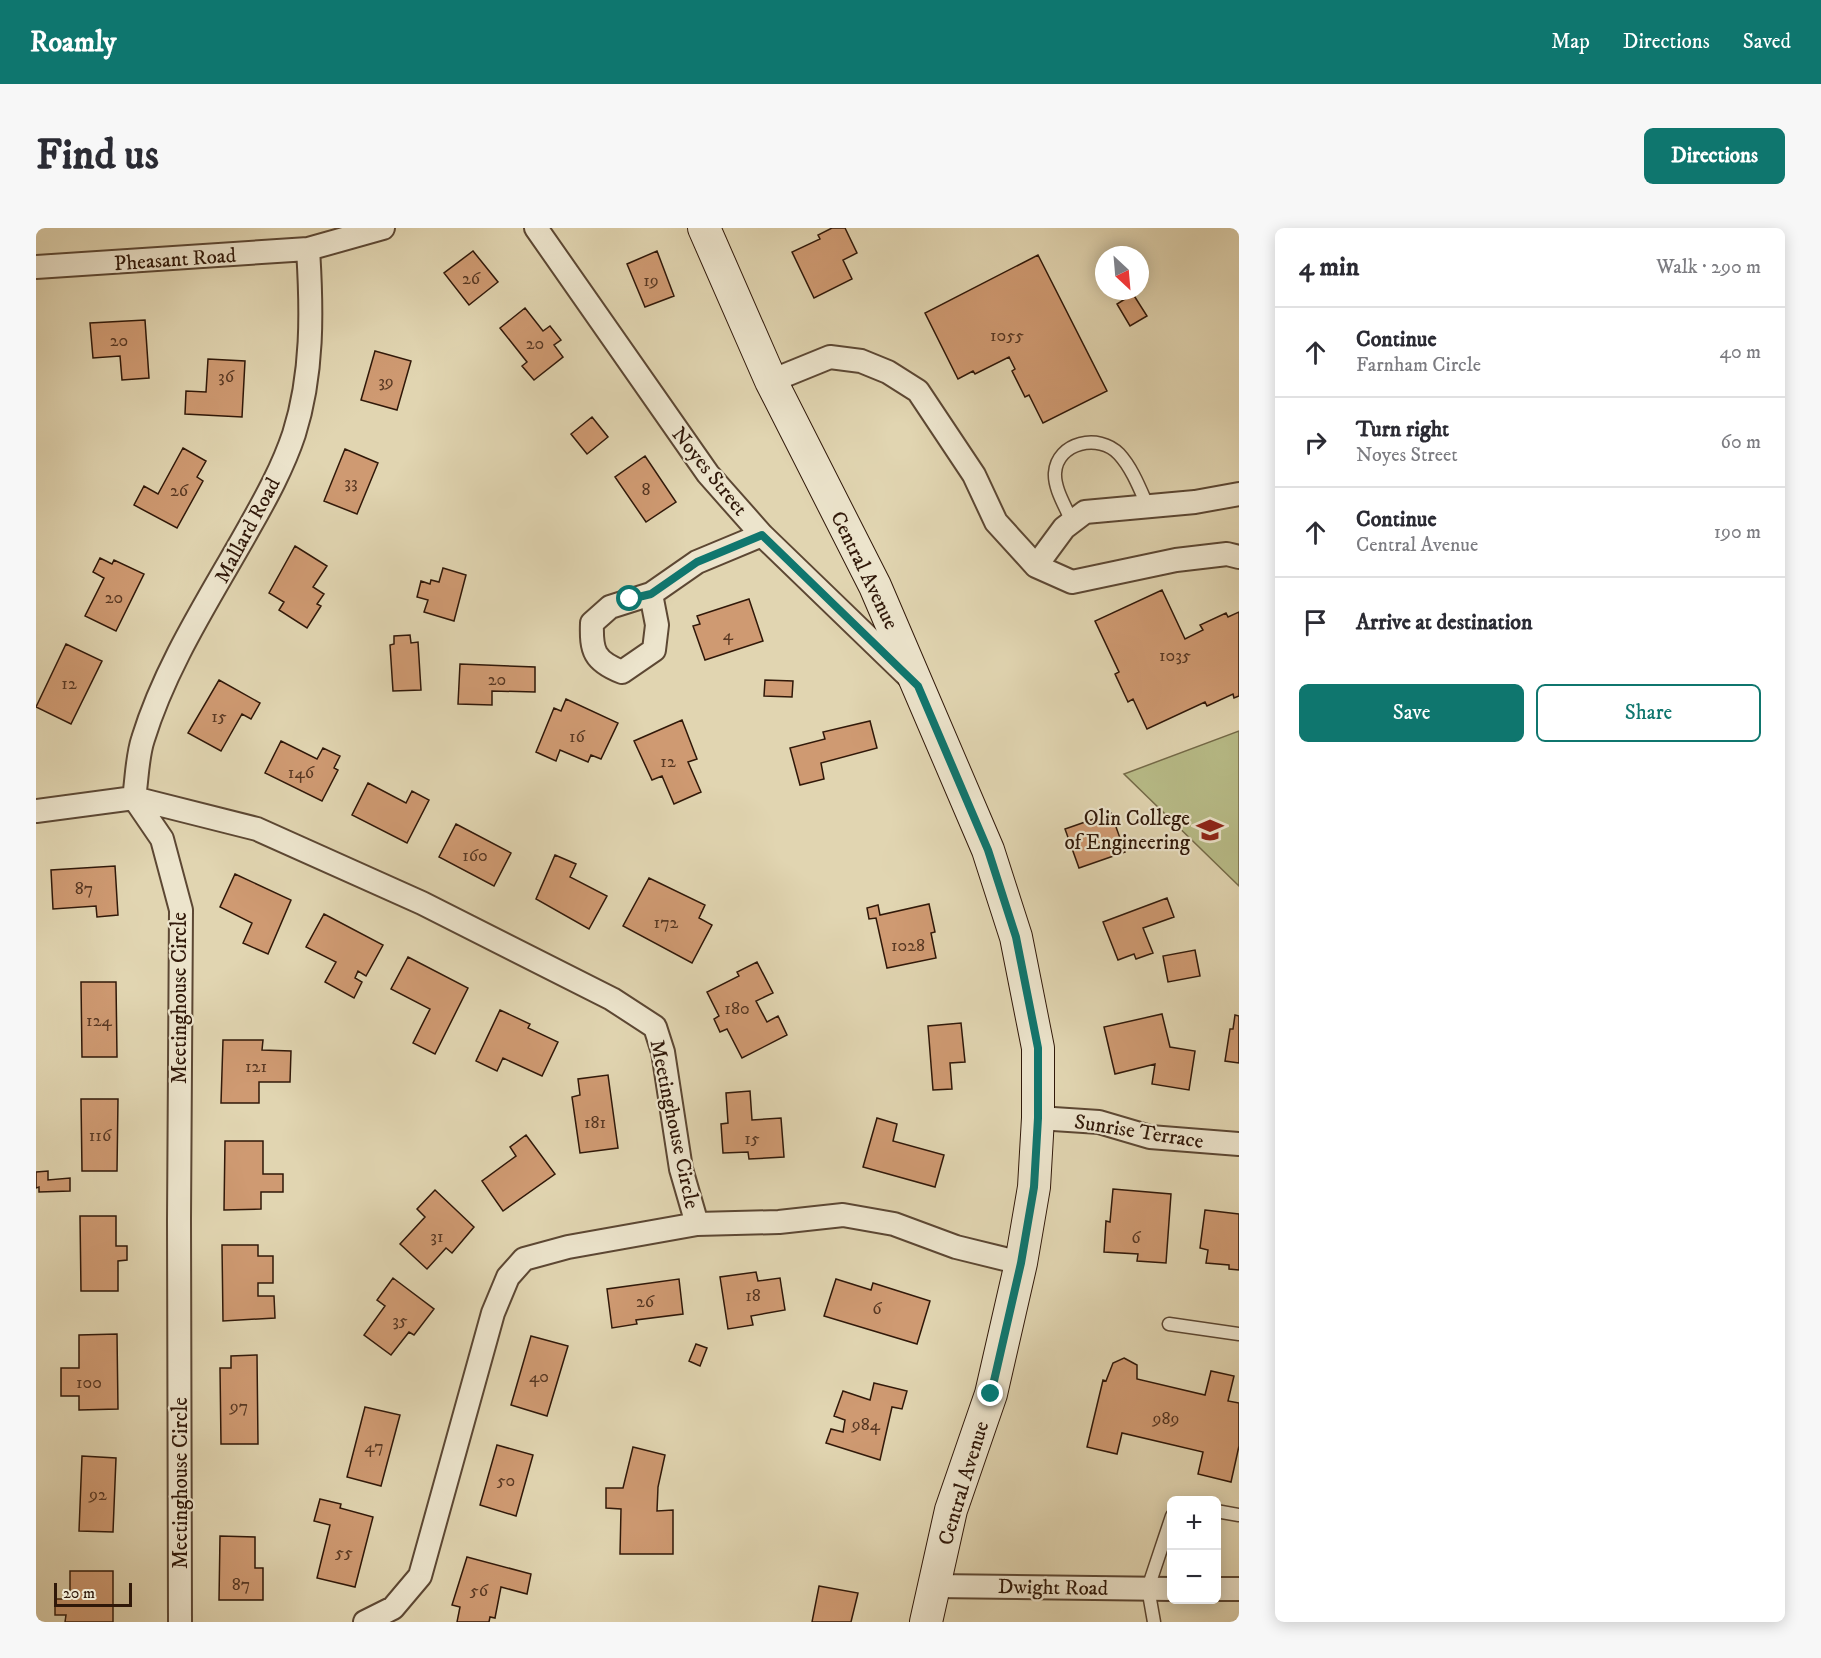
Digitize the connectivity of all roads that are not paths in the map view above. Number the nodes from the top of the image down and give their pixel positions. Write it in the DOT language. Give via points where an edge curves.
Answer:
graph roads {
  1 [pos="383,228"];
  2 [pos="536,228"];
  3 [pos="704,228"];
  4 [pos="308,249"];
  5 [pos="36,267"];
  6 [pos="771,381"];
  7 [pos="1239,494"];
  8 [pos="1148,507"];
  9 [pos="1072,522"];
  10 [pos="762,535"];
  11 [pos="1239,557"];
  12 [pos="1036,566"];
  13 [pos="651,594"];
  14 [pos="918,686"];
  15 [pos="134,798"];
  16 [pos="36,812"];
  17 [pos="1038,1118"];
  18 [pos="1239,1144"];
  19 [pos="697,1224"];
  20 [pos="1021,1263"];
  21 [pos="1169,1324"];
  22 [pos="1239,1334"];
  23 [pos="1221,1512"];
  24 [pos="1239,1515"];
  25 [pos="1167,1531"];
  26 [pos="934,1586"];
  27 [pos="1148,1588"];
  28 [pos="1167,1589"];
  29 [pos="1221,1589"];
  30 [pos="1239,1589"];
  31 [pos="180,1622"];
  32 [pos="365,1622"];
  33 [pos="926,1622"];
  34 [pos="1154,1622"];
  1 -- 4 [label="street, Pheasant Road"];
  2 -- 10 [label="street, Noyes Street" via="701,465"];
  3 -- 6 [label="main road, Central Avenue"];
  4 -- 5 [label="street, Pheasant Road"];
  4 -- 15 [label="street, Mallard Road" via="310,350 294,435 271,489 171,668 142,741"];
  6 -- 12 [label="street" via="830,357 861,361 918,391 974,475 996,522"];
  6 -- 14 [label="main road, Central Avenue" via="875,586"];
  7 -- 8 [label="street"];
  8 -- 9 [label="street" via="1085,512"];
  8 -- 9 [label="lane" via="1118,453 1095,441 1068,450 1058,460 1055,475"];
  9 -- 12 [label="street"];
  10 -- 13 [label="street" via="697,562"];
  10 -- 14 [label="street, Noyes Street"];
  11 -- 12 [label="street" via="1227,554 1176,560 1072,582"];
  14 -- 17 [label="main road, Central Avenue" via="988,850 1016,937 1038,1048"];
  15 -- 16 [label="street"];
  15 -- 19 [label="street, Meetinghouse Circle" via="257,829 422,903 612,999 655,1027 663,1052 681,1169"];
  15 -- 31 [label="street, Meetinghouse Circle" via="162,839 181,910"];
  17 -- 18 [label="street, Sunrise Terrace" via="1099,1122 1150,1137"];
  17 -- 20 [label="main road, Central Avenue" via="1034,1187"];
  19 -- 20 [label="street, Meetinghouse Circle" via="779,1222 843,1215 894,1224 956,1247"];
  19 -- 32 [label="street, Meetinghouse Circle" via="524,1259 508,1277 493,1313 420,1576 393,1608"];
  20 -- 26 [label="main road, Central Avenue" via="991,1394 951,1510"];
  21 -- 22 [label="lane"];
  23 -- 24 [label="lane"];
  25 -- 27 [label="lane"];
  26 -- 27 [label="street, Dwight Road"];
  26 -- 33 [label="main road, Central Avenue"];
  27 -- 28 [label="street, Dwight Road"];
  27 -- 34 [label="lane"];
  29 -- 30 [label="street"];
}
